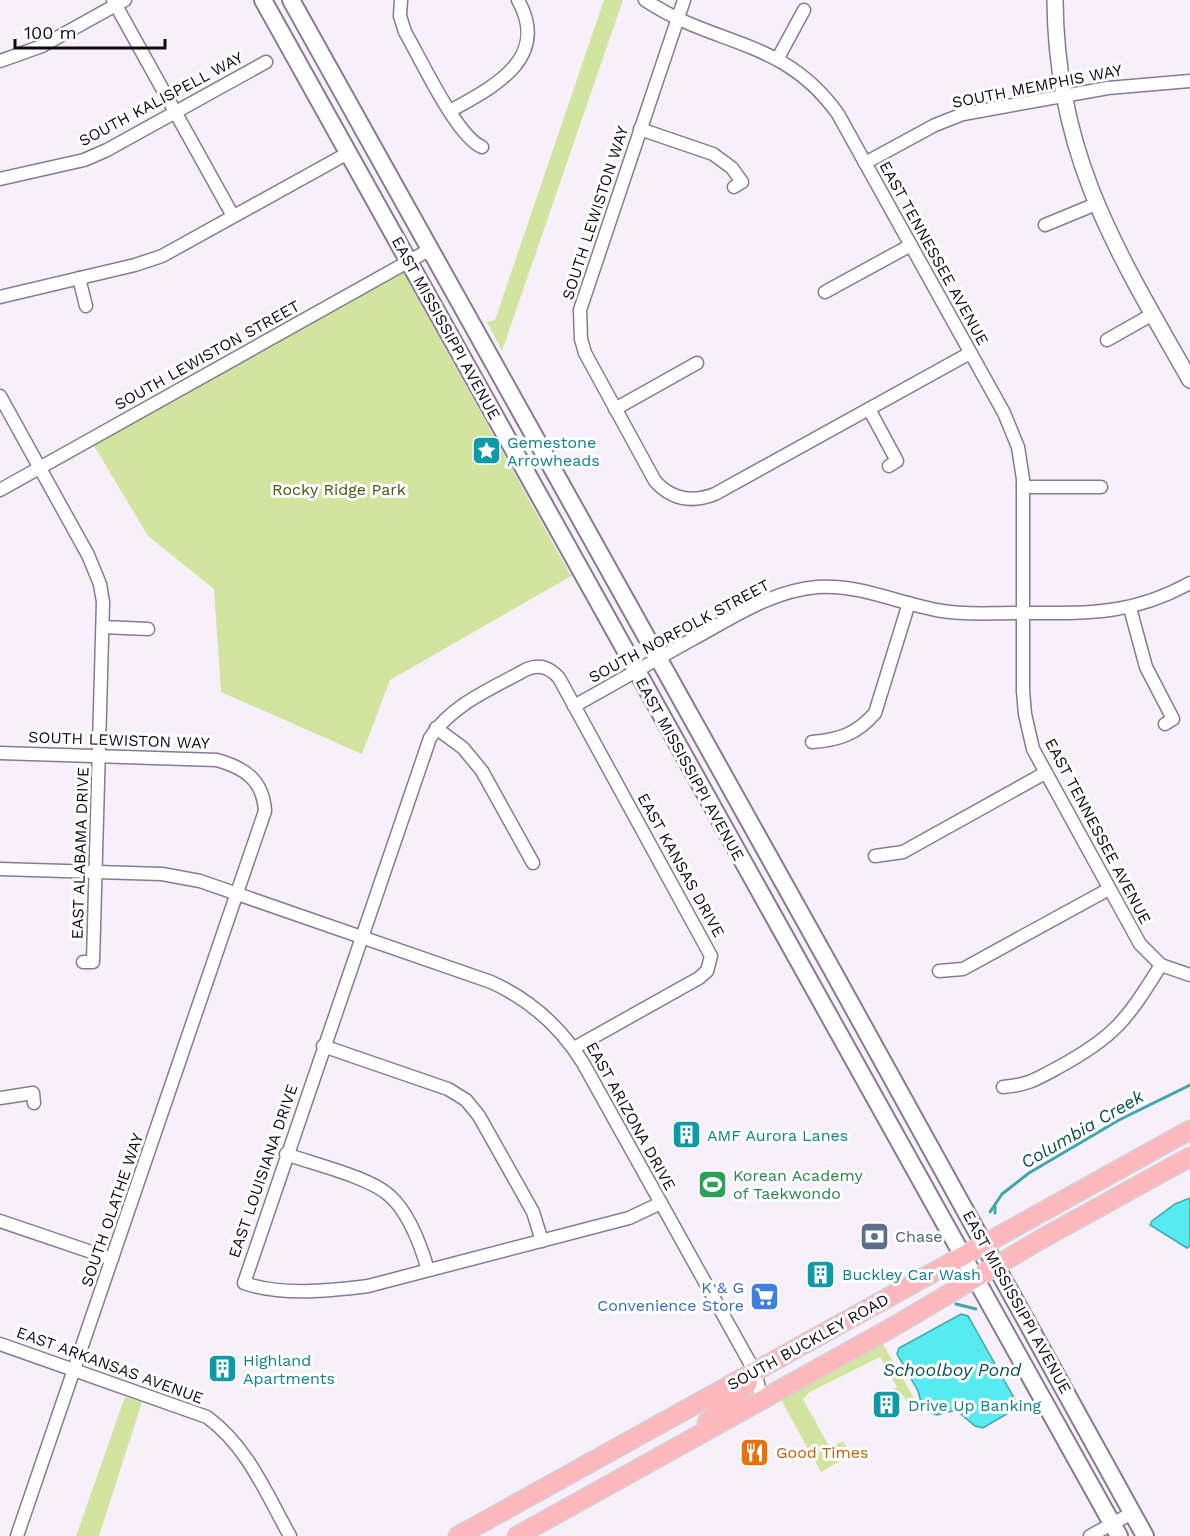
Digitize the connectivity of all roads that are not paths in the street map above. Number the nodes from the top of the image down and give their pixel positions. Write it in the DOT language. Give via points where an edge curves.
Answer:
graph roads {
  1 [pos="263,0"];
  2 [pos="291,0"];
  3 [pos="401,0"];
  4 [pos="518,0"];
  5 [pos="645,0"];
  6 [pos="684,0"];
  7 [pos="1055,0"];
  8 [pos="118,2"];
  9 [pos="804,10"];
  10 [pos="678,18"];
  11 [pos="778,58"];
  12 [pos="0,61"];
  13 [pos="266,62"];
  14 [pos="1190,81"];
  15 [pos="1064,96"];
  16 [pos="450,111"];
  17 [pos="175,112"];
  18 [pos="640,129"];
  19 [pos="482,147"];
  20 [pos="348,153"];
  21 [pos="865,163"];
  22 [pos="0,179"];
  23 [pos="734,187"];
  24 [pos="1095,204"];
  25 [pos="233,216"];
  26 [pos="1045,225"];
  27 [pos="910,245"];
  28 [pos="429,250"];
  29 [pos="408,261"];
  30 [pos="79,278"];
  31 [pos="825,292"];
  32 [pos="0,297"];
  33 [pos="86,306"];
  34 [pos="1153,314"];
  35 [pos="1107,340"];
  36 [pos="970,353"];
  37 [pos="697,363"];
  38 [pos="1190,380"];
  39 [pos="0,396"];
  40 [pos="615,409"];
  41 [pos="869,409"];
  42 [pos="889,466"];
  43 [pos="40,467"];
  44 [pos="1023,487"];
  45 [pos="1101,487"];
  46 [pos="0,490"];
  47 [pos="1190,583"];
  48 [pos="909,603"];
  49 [pos="1130,608"];
  50 [pos="1023,613"];
  51 [pos="103,627"];
  52 [pos="148,629"];
  53 [pos="657,659"];
  54 [pos="636,671"];
  55 [pos="574,706"];
  56 [pos="1165,724"];
  57 [pos="436,728"];
  58 [pos="812,742"];
  59 [pos="0,753"];
  60 [pos="99,756"];
  61 [pos="1045,773"];
  62 [pos="875,856"];
  63 [pos="533,863"];
  64 [pos="0,869"];
  65 [pos="96,872"];
  66 [pos="1109,889"];
  67 [pos="238,894"];
  68 [pos="361,936"];
  69 [pos="83,962"];
  70 [pos="1161,965"];
  71 [pos="939,971"];
  72 [pos="1190,975"];
  73 [pos="323,1046"];
  74 [pos="574,1048"];
  75 [pos="1003,1087"];
  76 [pos="0,1098"];
  77 [pos="34,1103"];
  78 [pos="1190,1130"];
  79 [pos="286,1154"];
  80 [pos="1190,1157"];
  81 [pos="661,1203"];
  82 [pos="0,1221"];
  83 [pos="542,1241"];
  84 [pos="985,1242"];
  85 [pos="963,1254"];
  86 [pos="112,1259"];
  87 [pos="997,1264"];
  88 [pos="428,1270"];
  89 [pos="976,1277"];
  90 [pos="0,1344"];
  91 [pos="74,1369"];
  92 [pos="755,1372"];
  93 [pos="769,1395"];
  94 [pos="687,1441"];
  95 [pos="1132,1513"];
  96 [pos="1116,1530"];
  97 [pos="17,1536"];
  98 [pos="290,1536"];
  99 [pos="458,1536"];
  100 [pos="517,1536"];
  101 [pos="1090,1536"];
  102 [pos="1145,1536"];
  1 -- 20 [label="main road, EAST MISSISSIPPI AVENUE"];
  2 -- 28 [label="main road, EAST MISSISSIPPI AVENUE"];
  3 -- 16 [label="street" via="402,25"];
  4 -- 16 [label="street" via="525,16 526,39 514,70"];
  5 -- 10 [label="street, EAST TENNESSEE AVENUE"];
  6 -- 10 [label="street, SOUTH LEWISTON WAY"];
  7 -- 15 [label="street"];
  8 -- 12 [label="street" via="42,46"];
  8 -- 17 [label="street"];
  9 -- 11 [label="street"];
  10 -- 11 [label="street, EAST TENNESSEE AVENUE"];
  10 -- 18 [label="street, SOUTH LEWISTON WAY"];
  11 -- 21 [label="street, EAST TENNESSEE AVENUE" via="805,77 828,101"];
  13 -- 17 [label="street, SOUTH KALISPELL WAY"];
  14 -- 15 [label="street, SOUTH MEMPHIS WAY" via="1138,84"];
  15 -- 21 [label="street, SOUTH MEMPHIS WAY" via="949,119"];
  15 -- 24 [label="street" via="1077,153"];
  16 -- 19 [label="street" via="467,137"];
  17 -- 22 [label="street, SOUTH KALISPELL WAY" via="92,157"];
  17 -- 25 [label="street"];
  18 -- 23 [label="street" via="722,159 742,182"];
  18 -- 40 [label="street, SOUTH LEWISTON WAY" via="580,310 585,353"];
  20 -- 25 [label="street"];
  20 -- 29 [label="main road, EAST MISSISSIPPI AVENUE"];
  21 -- 27 [label="street, EAST TENNESSEE AVENUE"];
  24 -- 26 [label="street"];
  24 -- 34 [label="street"];
  25 -- 30 [label="street" via="149,261"];
  27 -- 31 [label="street"];
  27 -- 36 [label="street, EAST TENNESSEE AVENUE"];
  28 -- 29 [label="street, SOUTH LEWISTON STREET"];
  28 -- 53 [label="main road, EAST MISSISSIPPI AVENUE"];
  29 -- 43 [label="street, SOUTH LEWISTON STREET"];
  29 -- 54 [label="main road, EAST MISSISSIPPI AVENUE"];
  30 -- 32 [label="street"];
  30 -- 33 [label="street"];
  34 -- 35 [label="street"];
  34 -- 38 [label="street"];
  36 -- 41 [label="street"];
  36 -- 44 [label="street, EAST TENNESSEE AVENUE" via="1013,432"];
  37 -- 40 [label="street"];
  39 -- 43 [label="street, EAST ALABAMA DRIVE"];
  40 -- 41 [label="street, SOUTH LEWISTON WAY" via="656,481 681,499 704,499 715,494"];
  41 -- 42 [label="street" via="897,461"];
  43 -- 46 [label="street, SOUTH LEWISTON STREET"];
  43 -- 51 [label="street, EAST ALABAMA DRIVE" via="96,572 103,602"];
  44 -- 45 [label="street"];
  44 -- 50 [label="street, EAST TENNESSEE AVENUE"];
  47 -- 49 [label="street, SOUTH NORFOLK STREET"];
  48 -- 50 [label="street, SOUTH NORFOLK STREET" via="958,613"];
  48 -- 53 [label="street, SOUTH NORFOLK STREET" via="849,588 791,591 752,607"];
  48 -- 58 [label="street" via="875,713 837,740"];
  49 -- 50 [label="street, SOUTH NORFOLK STREET" via="1089,613"];
  49 -- 56 [label="street" via="1146,667 1173,719"];
  50 -- 61 [label="street, EAST TENNESSEE AVENUE" via="1025,714 1033,749"];
  51 -- 52 [label="street"];
  51 -- 60 [label="street, EAST ALABAMA DRIVE"];
  53 -- 54 [label="street, SOUTH NORFOLK STREET"];
  53 -- 84 [label="main road, EAST MISSISSIPPI AVENUE"];
  54 -- 55 [label="street, SOUTH NORFOLK STREET"];
  54 -- 85 [label="main road, EAST MISSISSIPPI AVENUE"];
  55 -- 57 [label="street" via="552,671 534,667 462,706"];
  55 -- 74 [label="street, EAST KANSAS DRIVE" via="711,956 707,971 699,978"];
  57 -- 63 [label="street" via="463,748 482,771"];
  57 -- 68 [label="street" via="425,749"];
  59 -- 60 [label="street, SOUTH LEWISTON WAY"];
  60 -- 65 [label="street, EAST ALABAMA DRIVE"];
  60 -- 67 [label="street, SOUTH LEWISTON WAY" via="218,760 250,774 261,790 265,811"];
  61 -- 62 [label="street" via="903,852"];
  61 -- 66 [label="street, EAST TENNESSEE AVENUE"];
  64 -- 65 [label="street, EAST ARIZONA DRIVE"];
  65 -- 67 [label="street, EAST ARIZONA DRIVE" via="181,877"];
  65 -- 69 [label="street, EAST ALABAMA DRIVE" via="93,962"];
  66 -- 70 [label="street, EAST TENNESSEE AVENUE" via="1140,944"];
  66 -- 71 [label="street" via="963,969"];
  67 -- 68 [label="street, EAST ARIZONA DRIVE"];
  67 -- 86 [label="street, SOUTH OLATHE WAY"];
  68 -- 73 [label="street, EAST LOUISIANA DRIVE"];
  68 -- 74 [label="street, EAST ARIZONA DRIVE" via="509,990 541,1012"];
  70 -- 72 [label="street"];
  70 -- 75 [label="street" via="1131,1012 1101,1043 1026,1085"];
  73 -- 79 [label="street, EAST LOUISIANA DRIVE"];
  73 -- 83 [label="street" via="448,1089 466,1100 533,1212"];
  74 -- 81 [label="street, EAST ARIZONA DRIVE"];
  76 -- 77 [label="street" via="33,1093"];
  78 -- 84 [label="main road, SOUTH BUCKLEY ROAD"];
  79 -- 88 [label="street" via="369,1183 390,1195 419,1242"];
  79 -- 88 [label="street, EAST LOUISIANA DRIVE" via="244,1283 270,1290 339,1289 368,1286"];
  80 -- 87 [label="main road, SOUTH BUCKLEY ROAD"];
  81 -- 83 [label="street, EAST LOUISIANA DRIVE" via="630,1218"];
  81 -- 92 [label="street, EAST ARIZONA DRIVE"];
  82 -- 86 [label="street"];
  83 -- 88 [label="street, EAST LOUISIANA DRIVE"];
  84 -- 85 [label="main road, SOUTH BUCKLEY ROAD"];
  84 -- 87 [label="main road, EAST MISSISSIPPI AVENUE"];
  85 -- 89 [label="main road, EAST MISSISSIPPI AVENUE"];
  85 -- 92 [label="main road, SOUTH BUCKLEY ROAD"];
  86 -- 91 [label="street, SOUTH OLATHE WAY"];
  87 -- 89 [label="main road, SOUTH BUCKLEY ROAD"];
  87 -- 95 [label="main road, EAST MISSISSIPPI AVENUE"];
  89 -- 93 [label="main road, SOUTH BUCKLEY ROAD"];
  89 -- 96 [label="main road, EAST MISSISSIPPI AVENUE"];
  90 -- 91 [label="street, EAST ARKANSAS AVENUE"];
  91 -- 97 [label="street, SOUTH OLATHE WAY"];
  91 -- 98 [label="street, EAST ARKANSAS AVENUE" via="196,1412 221,1428 242,1450"];
  92 -- 93 [label="street, EAST ARIZONA DRIVE"];
  92 -- 94 [label="main road"];
  92 -- 99 [label="main road, SOUTH BUCKLEY ROAD"];
  93 -- 94 [label="main road, SOUTH BUCKLEY ROAD"];
  94 -- 100 [label="main road, SOUTH BUCKLEY ROAD"];
  95 -- 96 [label="street"];
  95 -- 102 [label="main road, EAST MISSISSIPPI AVENUE"];
  96 -- 101 [label="street"];
}
